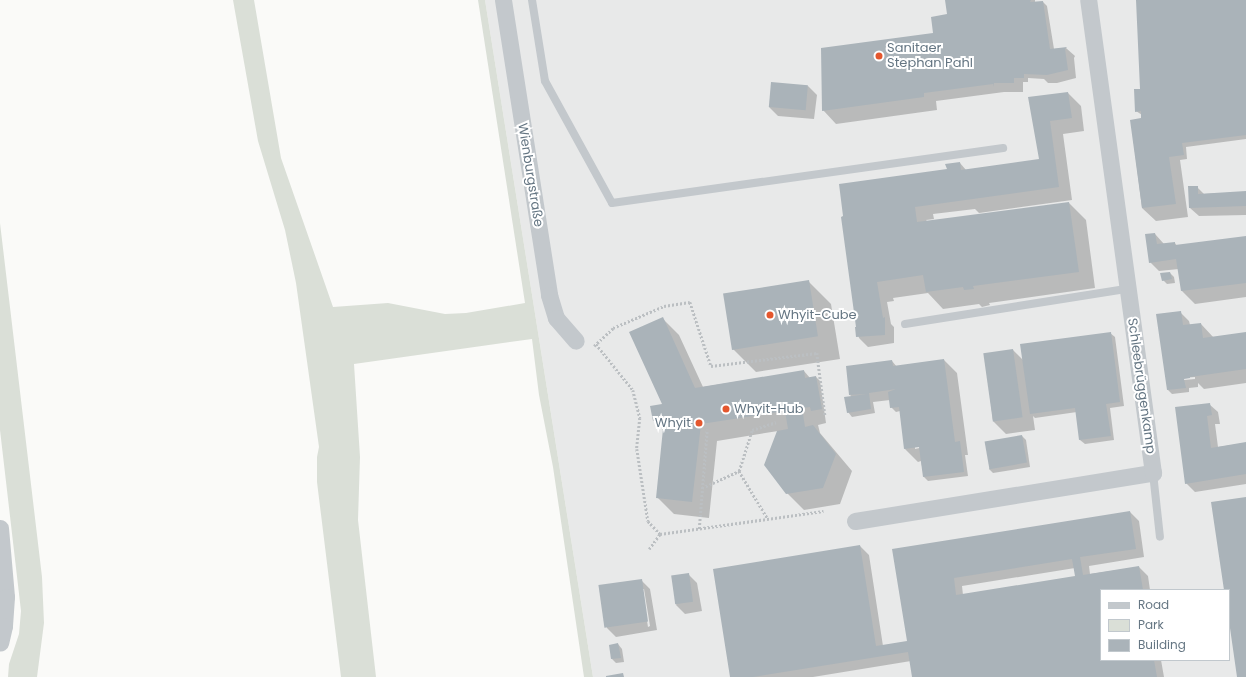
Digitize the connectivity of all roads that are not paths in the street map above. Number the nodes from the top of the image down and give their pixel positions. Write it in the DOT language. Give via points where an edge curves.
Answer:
graph roads {
  1 [pos="503,0"];
  2 [pos="532,0"];
  3 [pos="1088,0"];
  4 [pos="1003,148"];
  5 [pos="1127,289"];
  6 [pos="906,324"];
  7 [pos="584,345"];
  8 [pos="1153,473"];
  9 [pos="855,521"];
  10 [pos="0,528"];
  11 [pos="1160,537"];
  12 [pos="0,643"];
  1 -- 7 [label="street, Wienburgstraße" via="549,296 556,318"];
  2 -- 4 [label="lane" via="546,81 612,203"];
  3 -- 5 [label="street, Schleebrüggenkamp"];
  5 -- 6 [label="lane"];
  5 -- 8 [label="street, Schleebrüggenkamp"];
  8 -- 9 [label="street, Schleebrüggenkamp"];
  8 -- 11 [label="lane"];
  10 -- 12 [label="street" via="6,596"];
}
